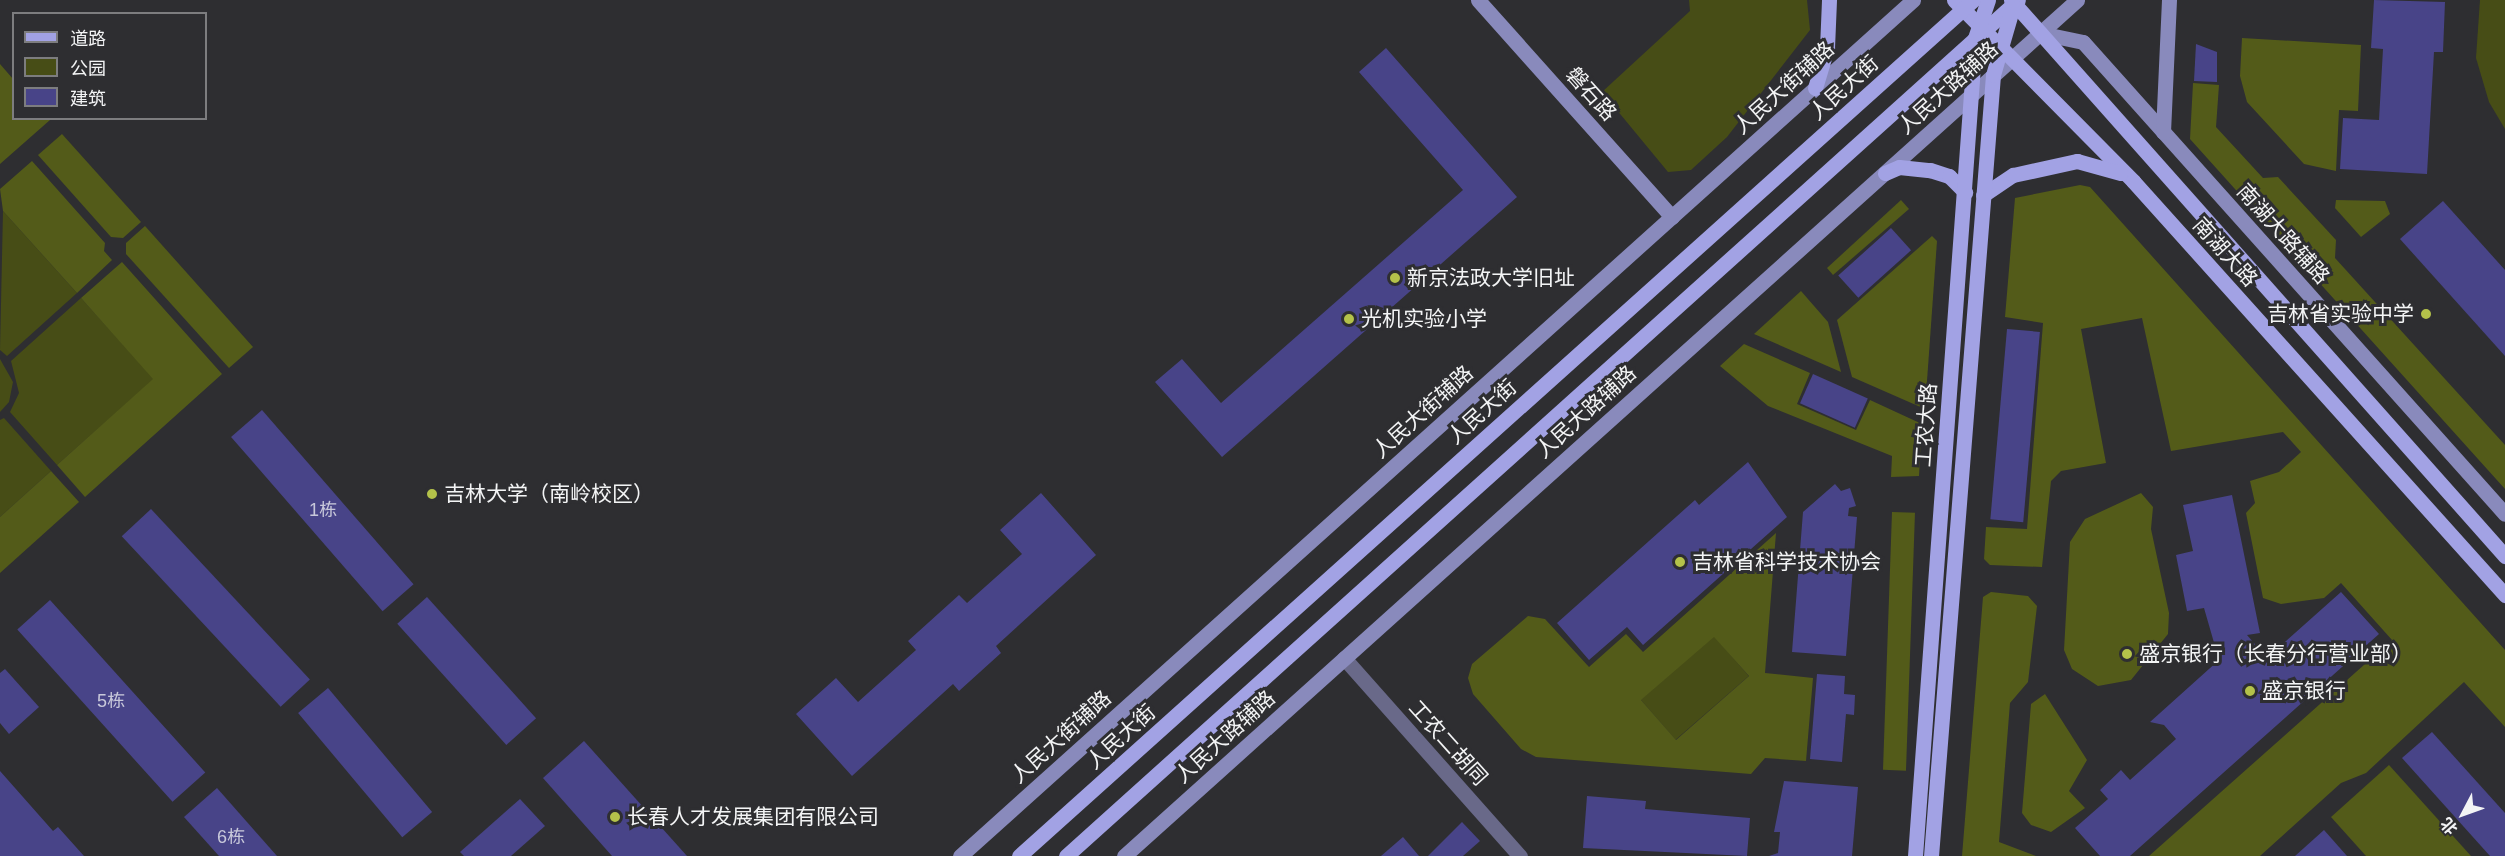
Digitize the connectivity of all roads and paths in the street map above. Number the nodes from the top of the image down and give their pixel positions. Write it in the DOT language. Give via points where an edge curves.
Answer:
graph roads {
  1 [pos="1478,0"];
  2 [pos="1829,0"];
  3 [pos="1913,0"];
  4 [pos="1988,0"];
  5 [pos="2077,0"];
  6 [pos="2169,0"];
  7 [pos="2014,1"];
  8 [pos="1963,3"];
  9 [pos="1979,31"];
  10 [pos="2040,33"];
  11 [pos="1999,46"];
  12 [pos="2012,59"];
  13 [pos="1993,75"];
  14 [pos="1815,88"];
  15 [pos="1971,95"];
  16 [pos="2163,132"];
  17 [pos="1885,172"];
  18 [pos="2133,181"];
  19 [pos="1965,192"];
  20 [pos="1983,195"];
  21 [pos="1672,217"];
  22 [pos="2505,514"];
  23 [pos="2505,556"];
  24 [pos="2505,595"];
  25 [pos="1344,658"];
  26 [pos="960,856"];
  27 [pos="1019,856"];
  28 [pos="1066,856"];
  29 [pos="1124,856"];
  30 [pos="1520,856"];
  31 [pos="1915,856"];
  32 [pos="1931,856"];
  1 -- 21 [label="main road, 磐石路"];
  2 -- 14 [label="main road" via="1828,42"];
  3 -- 14 [label="main road, 人民大街辅路"];
  4 -- 9 [label="main road, 工农大路"];
  5 -- 10 [label="main road, 人民大路辅路"];
  6 -- 16 [label="main road"];
  7 -- 9 [label="main road"];
  7 -- 10 [label="main road, 南湖大路"];
  7 -- 11 [label="main road, 工农大路"];
  8 -- 9 [label="main road, 南湖大路"];
  8 -- 27 [label="main road, 人民大街"];
  9 -- 11 [label="main road, 南湖大路"];
  9 -- 15 [label="main road, 工农大路"];
  9 -- 28 [label="main road"];
  10 -- 12 [label="main road, 人民大路辅路"];
  10 -- 16 [label="main road, 南湖大路辅路" via="2083,42"];
  10 -- 23 [label="main road, 南湖大路"];
  11 -- 12 [label="main road, 南湖大路"];
  11 -- 13 [label="main road, 工农大路"];
  12 -- 13 [label="main road, 人民大路辅路"];
  12 -- 18 [label="main road, 南湖大路"];
  13 -- 15 [label="main road, 人民大路辅路"];
  13 -- 20 [label="main road, 工农大路"];
  14 -- 21 [label="main road, 人民大街辅路"];
  15 -- 17 [label="main road, 人民大路辅路"];
  15 -- 19 [label="main road, 工农大路"];
  16 -- 22 [label="main road, 南湖大路辅路"];
  17 -- 19 [label="main road" via="1899,167 1929,170 1949,176"];
  17 -- 25 [label="main road, 人民大路辅路"];
  18 -- 20 [label="main road" via="2109,166 2077,160 2013,175"];
  18 -- 24 [label="main road, 南湖大路"];
  19 -- 31 [label="main road, 工农大路"];
  20 -- 32 [label="main road, 工农大路"];
  21 -- 26 [label="main road, 人民大街辅路"];
  25 -- 29 [label="main road, 人民大路辅路"];
  25 -- 30 [label="street, 工农二胡同"];
}
